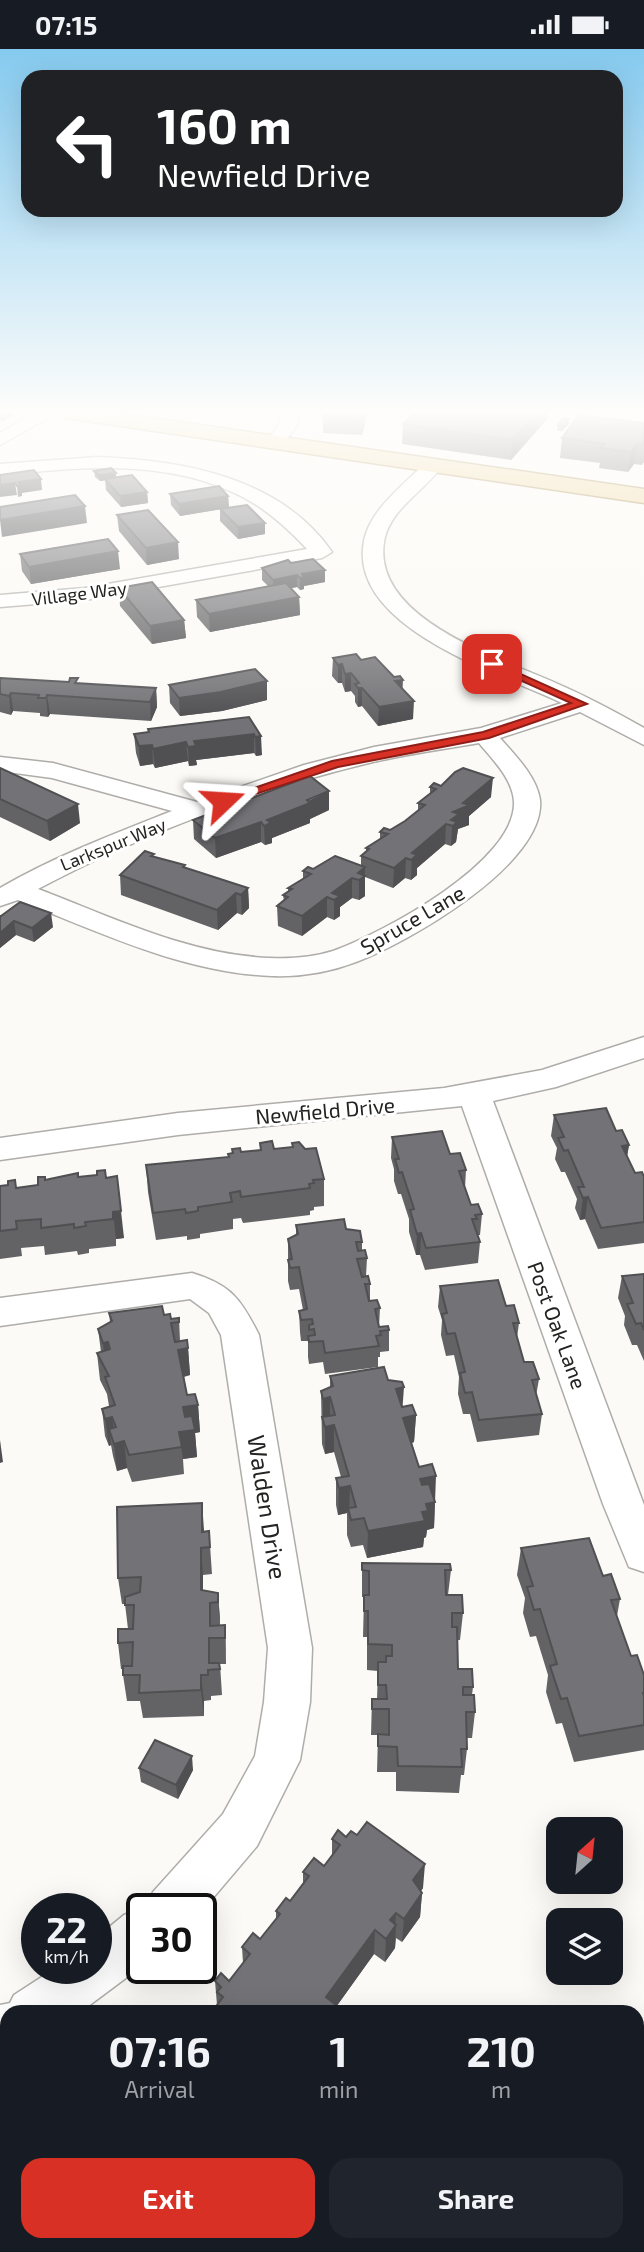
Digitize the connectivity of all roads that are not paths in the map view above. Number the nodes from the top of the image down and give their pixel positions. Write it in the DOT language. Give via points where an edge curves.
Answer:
graph roads {
  1 [pos="279,515"];
  2 [pos="388,515"];
  3 [pos="0,601"];
  4 [pos="582,704"];
  5 [pos="485,735"];
  6 [pos="644,739"];
  7 [pos="0,764"];
  8 [pos="198,810"];
  9 [pos="8,894"];
  10 [pos="644,1047"];
  11 [pos="474,1094"];
  12 [pos="0,1149"];
  13 [pos="0,1312"];
  14 [pos="633,1502"];
  15 [pos="644,1554"];
  16 [pos="185,1893"];
  17 [pos="126,1946"];
  18 [pos="44,2005"];
  1 -- 3 [label="street, Village Way" via="322,552 85,594"];
  2 -- 4 [label="street" via="374,541 373,566 386,594 413,620 450,644"];
  4 -- 5 [label="street"];
  4 -- 6 [label="street"];
  5 -- 8 [label="street" via="313,770"];
  5 -- 9 [label="street, Spruce Lane" via="523,790 525,824 468,889 344,957 300,966 260,966 208,957"];
  7 -- 8 [label="street, Larkspur Way" via="53,771"];
  8 -- 9 [label="street, Larkspur Way" via="104,844"];
  10 -- 11 [label="street, Newfield Drive" via="592,1067"];
  11 -- 12 [label="street, Newfield Drive" via="372,1108 189,1122"];
  11 -- 14 [label="street, Post Oak Lane"];
  13 -- 16 [label="street, Walden Drive" via="191,1286 209,1291 226,1305 240,1335 290,1648 287,1702 277,1760 240,1830"];
  14 -- 15 [label="street, Post Oak Lane"];
  17 -- 18 [label="street"];
}
